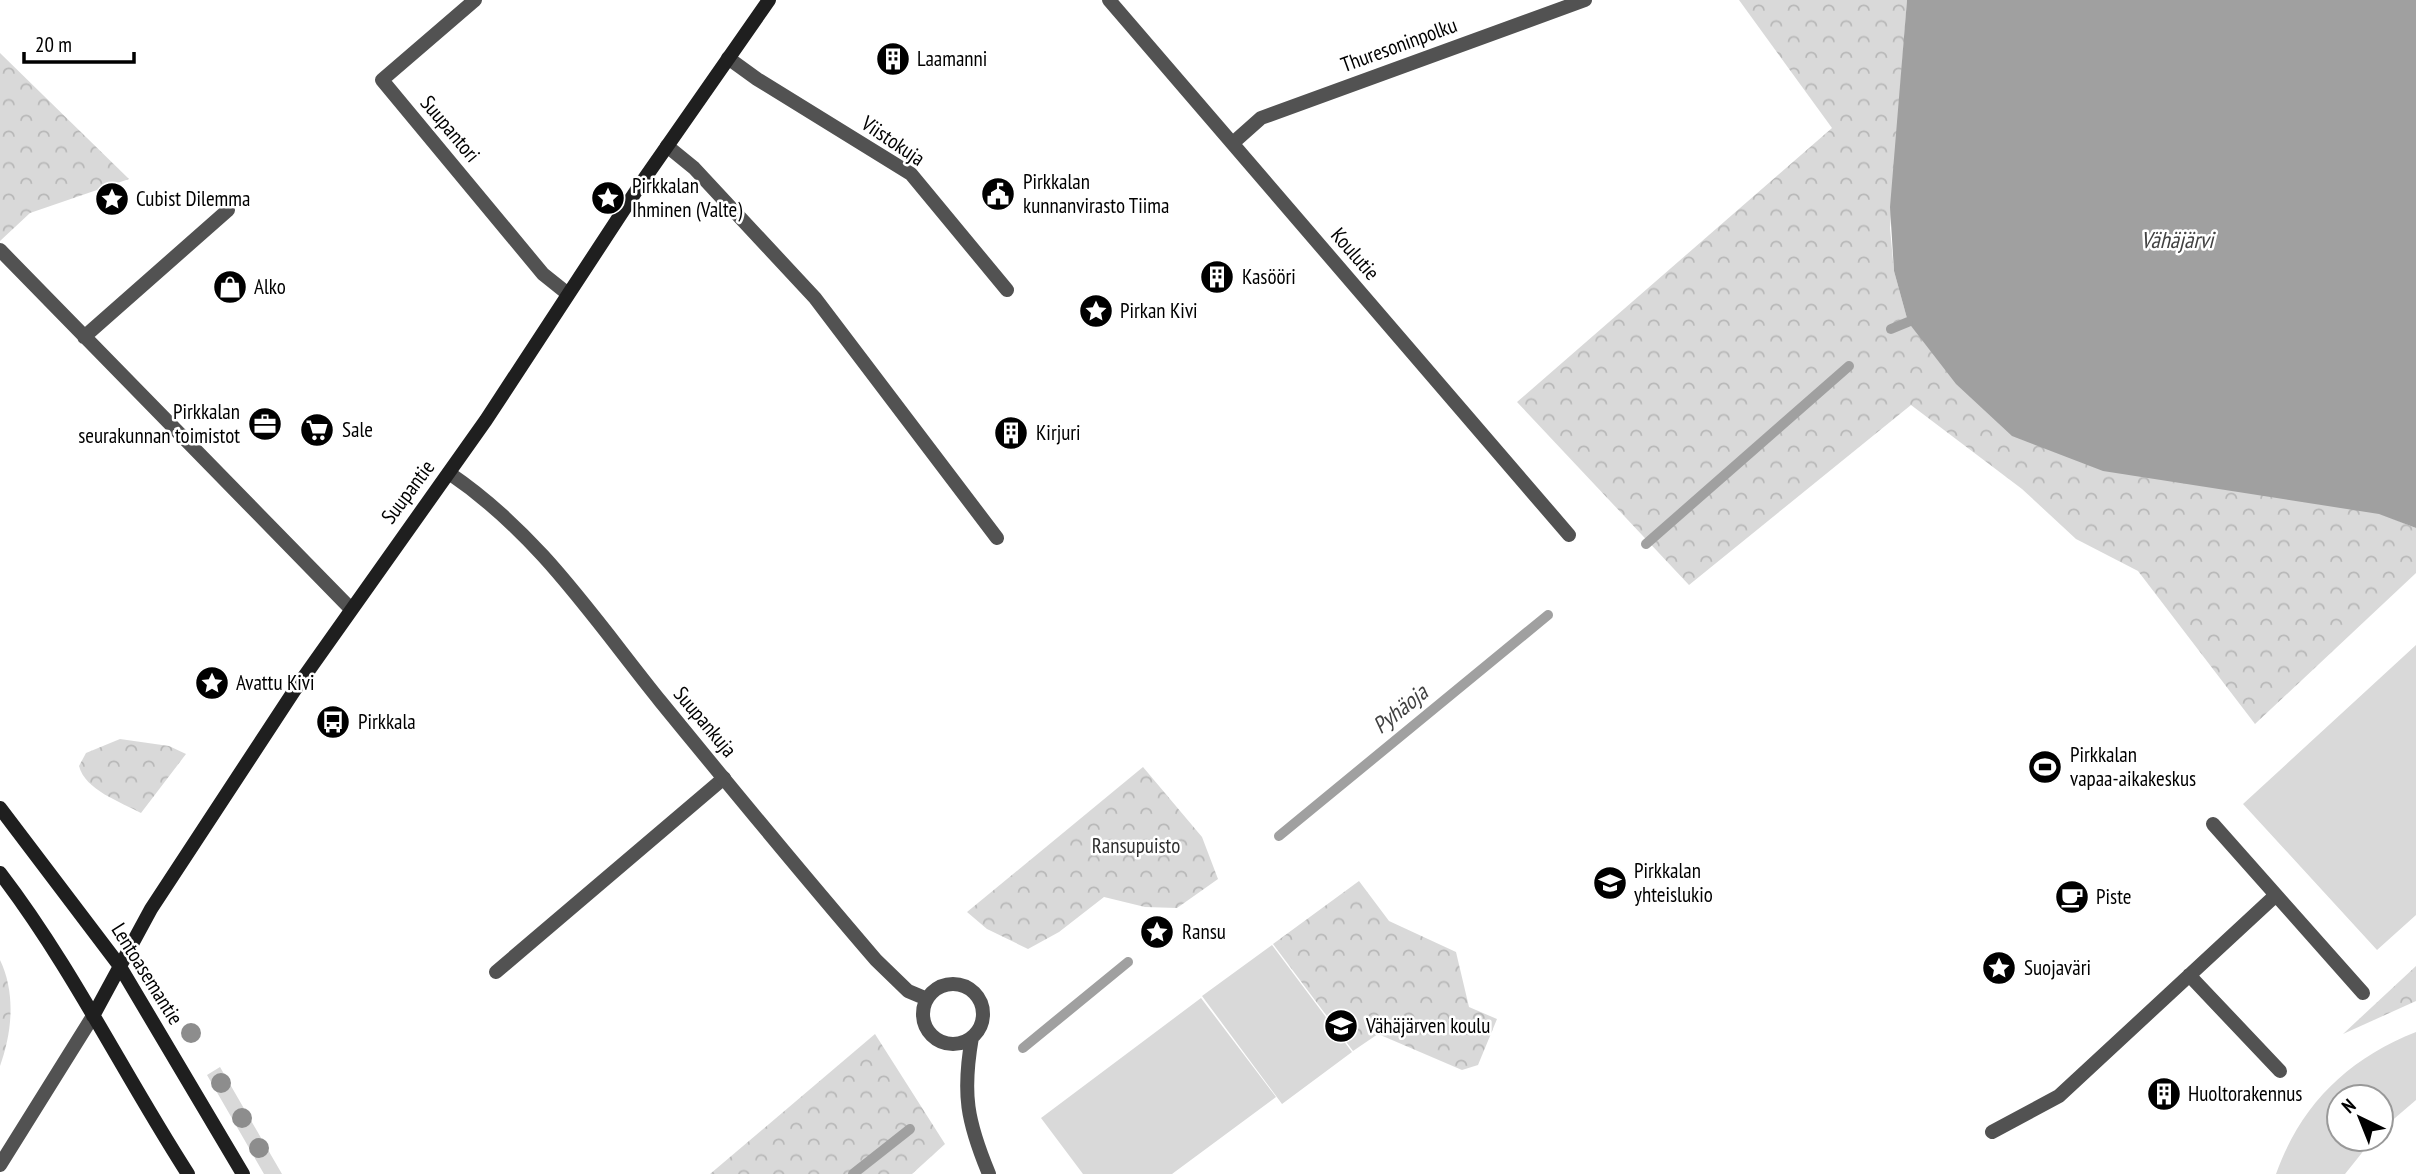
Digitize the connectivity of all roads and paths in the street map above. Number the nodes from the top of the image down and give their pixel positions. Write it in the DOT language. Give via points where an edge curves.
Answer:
graph roads {
  1 [pos="475,0"];
  2 [pos="769,0"];
  3 [pos="1109,0"];
  4 [pos="1585,0"];
  5 [pos="728,58"];
  6 [pos="1234,142"];
  7 [pos="667,146"];
  8 [pos="228,210"];
  9 [pos="0,250"];
  10 [pos="1007,290"];
  11 [pos="568,294"];
  12 [pos="84,337"];
  13 [pos="449,473"];
  14 [pos="1569,535"];
  15 [pos="997,538"];
  16 [pos="350,608"];
  17 [pos="724,778"];
  18 [pos="0,808"];
  19 [pos="2213,824"];
  20 [pos="0,873"];
  21 [pos="2276,895"];
  22 [pos="119,965"];
  23 [pos="496,972"];
  24 [pos="2189,975"];
  25 [pos="2363,993"];
  26 [pos="927,999"];
  27 [pos="93,1016"];
  28 [pos="972,1037"];
  29 [pos="2280,1071"];
  30 [pos="1992,1132"];
  31 [pos="0,1165"];
  32 [pos="188,1174"];
  33 [pos="243,1174"];
  34 [pos="989,1174"];
  1 -- 11 [label="street, Suupantori" via="382,80 543,274"];
  2 -- 5 [label="street, Suupantie"];
  3 -- 6 [label="street, Koulutie"];
  4 -- 6 [label="street, Thuresoninpolku" via="1261,118"];
  5 -- 7 [label="street, Suupantie"];
  5 -- 10 [label="street, Viistokuja" via="911,174"];
  6 -- 14 [label="street, Koulutie"];
  7 -- 11 [label="street, Suupantie"];
  7 -- 15 [label="street" via="694,168 815,298"];
  8 -- 12 [label="street"];
  9 -- 12 [label="street"];
  11 -- 13 [label="street, Suupantie"];
  12 -- 16 [label="street"];
  13 -- 16 [label="street, Suupantie"];
  13 -- 17 [label="street, Suupankuja" via="488,499 538,547"];
  16 -- 22 [label="street, Suupantie" via="151,909"];
  17 -- 23 [label="street"];
  17 -- 26 [label="street, Suupankuja" via="876,960 908,991"];
  18 -- 22 [label="street, Lentoasemantie"];
  19 -- 21 [label="street"];
  20 -- 27 [label="street" via="41,927"];
  21 -- 24 [label="street"];
  21 -- 25 [label="street"];
  22 -- 27 [label="street, Suupantie"];
  22 -- 33 [label="street, Lentoasemantie"];
  24 -- 29 [label="street"];
  24 -- 30 [label="street" via="2059,1096"];
  26 -- 28 [label="street" via="923,1019 933,1037 953,1044"];
  26 -- 28 [label="street" via="941,986 969,987 984,1012"];
  27 -- 31 [label="street"];
  27 -- 32 [label="street"];
  28 -- 34 [label="street" via="965,1076 967,1111"];
}
